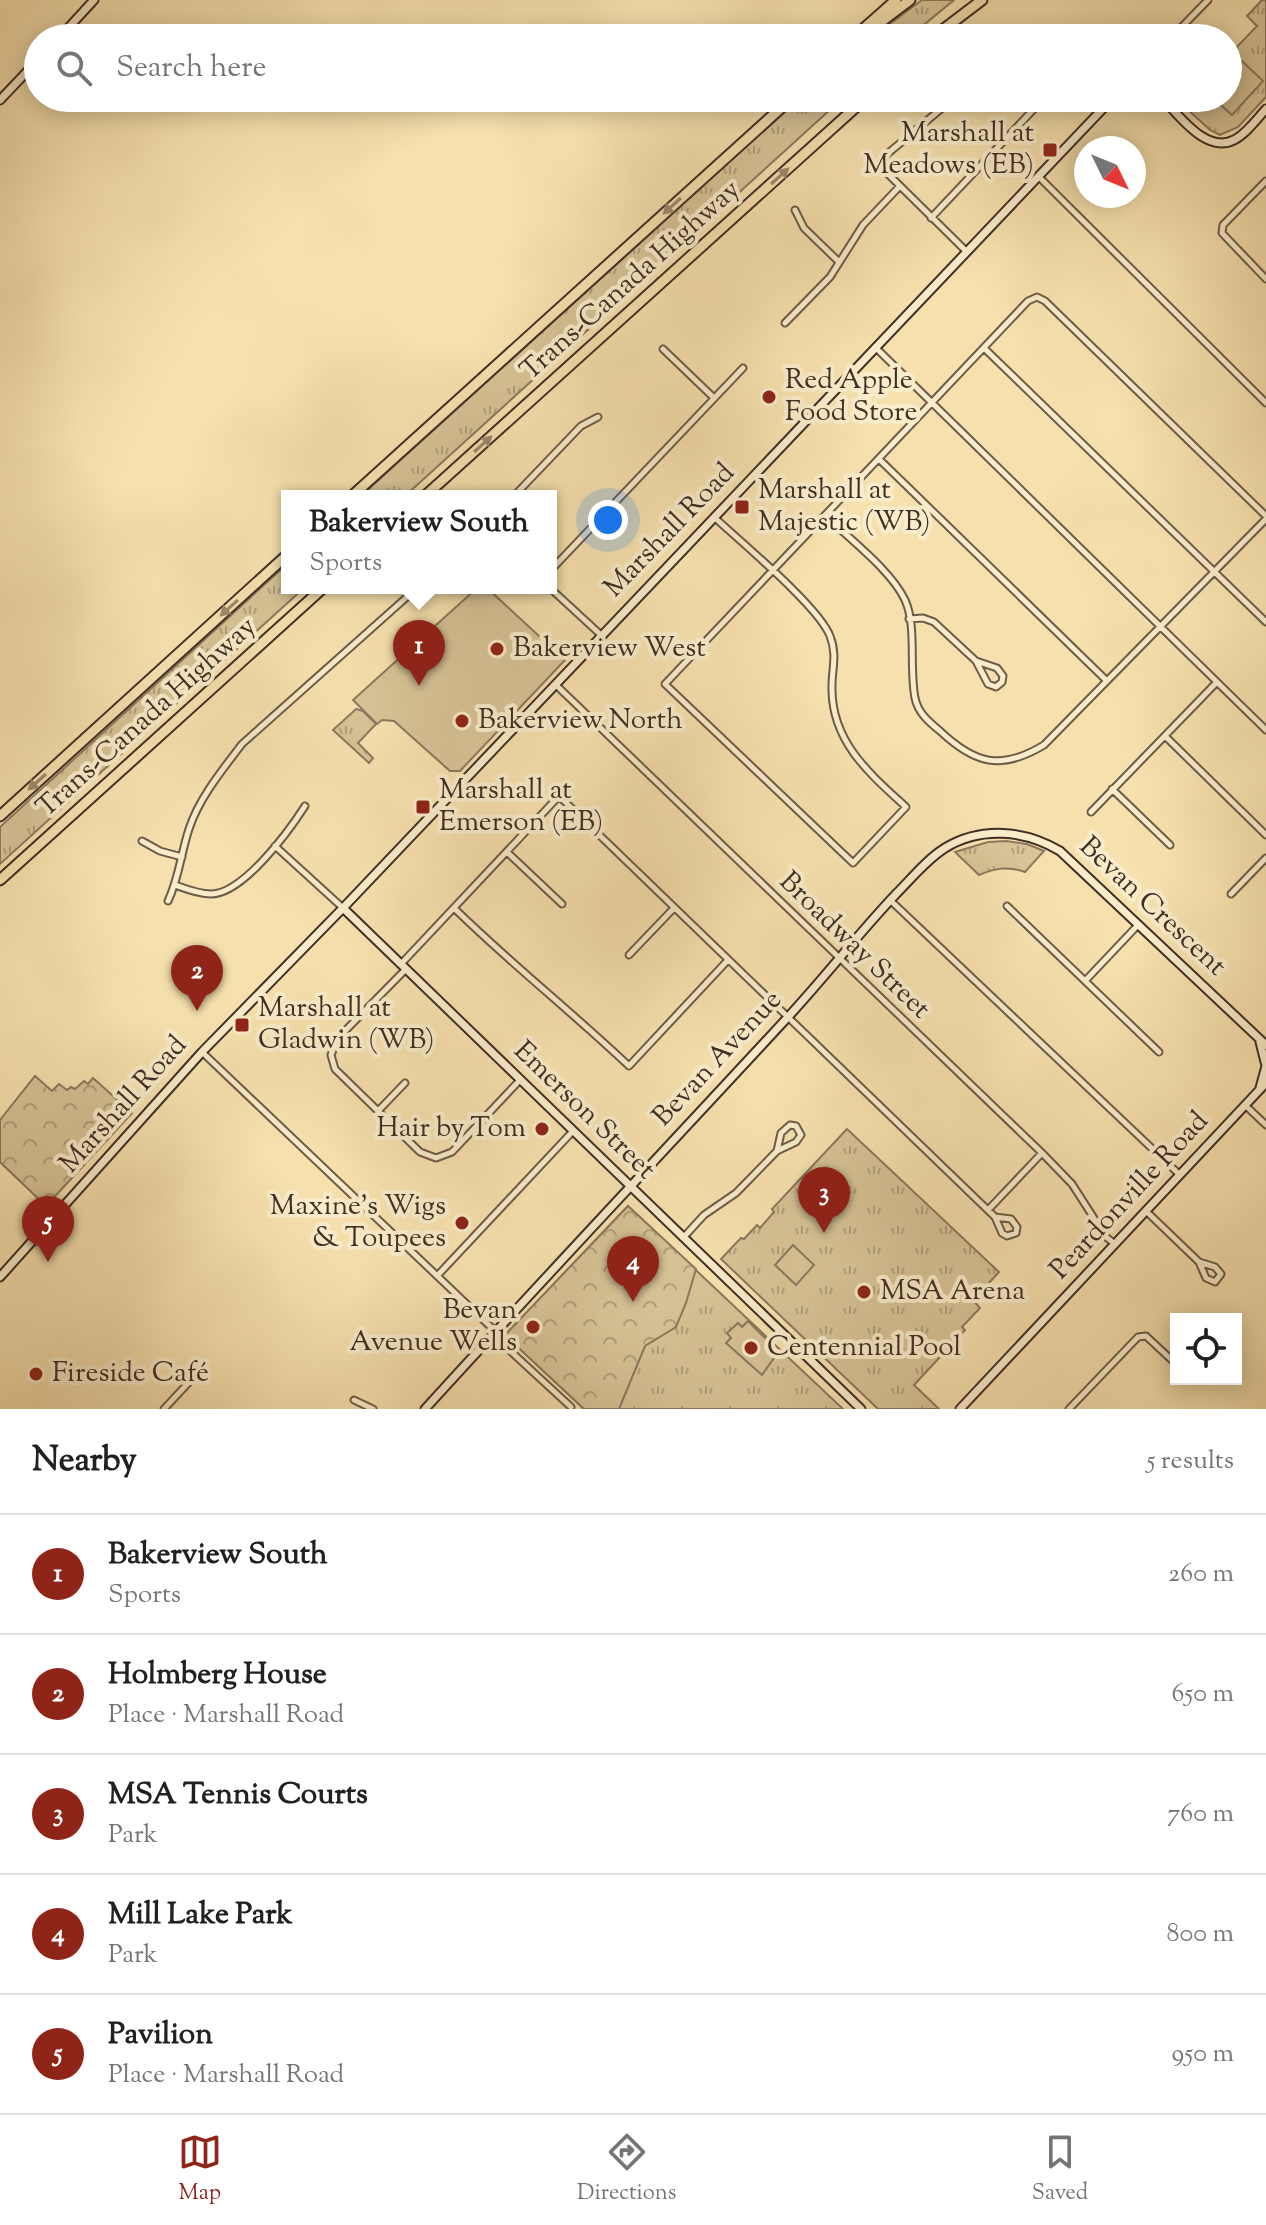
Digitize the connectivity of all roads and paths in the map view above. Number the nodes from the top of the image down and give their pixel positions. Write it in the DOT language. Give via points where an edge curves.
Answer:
graph roads {
  1 [pos="94,0"];
  2 [pos="896,0"];
  3 [pos="910,0"];
  4 [pos="982,0"];
  5 [pos="1208,0"];
  6 [pos="72,24"];
  7 [pos="869,24"];
  8 [pos="878,24"];
  9 [pos="950,24"];
  10 [pos="1185,24"];
  11 [pos="24,75"];
  12 [pos="0,100"];
  13 [pos="1266,109"];
  14 [pos="776,112"];
  15 [pos="850,112"];
  16 [pos="937,112"];
  17 [pos="1031,112"];
  18 [pos="1100,112"];
  19 [pos="1177,112"];
  20 [pos="1038,176"];
  21 [pos="1266,181"];
  22 [pos="899,187"];
  23 [pos="795,210"];
  24 [pos="931,218"];
  25 [pos="966,251"];
  26 [pos="839,262"];
  27 [pos="1266,279"];
  28 [pos="785,323"];
  29 [pos="875,347"];
  30 [pos="984,348"];
  31 [pos="663,349"];
  32 [pos="743,368"];
  33 [pos="714,398"];
  34 [pos="1266,403"];
  35 [pos="931,404"];
  36 [pos="598,417"];
  37 [pos="879,459"];
  38 [pos="359,490"];
  39 [pos="432,490"];
  40 [pos="520,490"];
  41 [pos="825,515"];
  42 [pos="713,517"];
  43 [pos="1266,517"];
  44 [pos="281,560"];
  45 [pos="557,564"];
  46 [pos="1214,572"];
  47 [pos="772,573"];
  48 [pos="316,594"];
  49 [pos="410,594"];
  50 [pos="557,594"];
  51 [pos="909,619"];
  52 [pos="1266,622"];
  53 [pos="1161,627"];
  54 [pos="601,635"];
  55 [pos="976,661"];
  56 [pos="1107,681"];
  57 [pos="1217,682"];
  58 [pos="555,684"];
  59 [pos="1266,730"];
  60 [pos="1165,736"];
  61 [pos="1112,789"];
  62 [pos="305,806"];
  63 [pos="1091,812"];
  64 [pos="0,816"];
  65 [pos="1266,835"];
  66 [pos="142,841"];
  67 [pos="1170,845"];
  68 [pos="275,846"];
  69 [pos="947,847"];
  70 [pos="507,852"];
  71 [pos="182,857"];
  72 [pos="1266,858"];
  73 [pos="0,880"];
  74 [pos="175,885"];
  75 [pos="1231,894"];
  76 [pos="890,900"];
  77 [pos="168,901"];
  78 [pos="562,904"];
  79 [pos="1007,906"];
  80 [pos="343,908"];
  81 [pos="454,908"];
  82 [pos="674,908"];
  83 [pos="1139,924"];
  84 [pos="629,955"];
  85 [pos="839,959"];
  86 [pos="728,960"];
  87 [pos="404,966"];
  88 [pos="1085,981"];
  89 [pos="787,1018"];
  90 [pos="1258,1037"];
  91 [pos="1266,1045"];
  92 [pos="202,1052"];
  93 [pos="1159,1052"];
  94 [pos="520,1080"];
  95 [pos="405,1083"];
  96 [pos="1266,1083"];
  97 [pos="1259,1091"];
  98 [pos="1246,1106"];
  99 [pos="378,1111"];
  100 [pos="1266,1125"];
  101 [pos="573,1131"];
  102 [pos="777,1151"];
  103 [pos="1042,1153"];
  104 [pos="1180,1175"];
  105 [pos="629,1186"];
  106 [pos="988,1210"];
  107 [pos="1146,1211"];
  108 [pos="995,1217"];
  109 [pos="683,1238"];
  110 [pos="1115,1244"];
  111 [pos="1199,1262"];
  112 [pos="437,1276"];
  113 [pos="0,1277"];
  114 [pos="494,1333"];
  115 [pos="1170,1358"];
  116 [pos="191,1380"];
  117 [pos="354,1400"];
  118 [pos="571,1407"];
  119 [pos="164,1409"];
  120 [pos="373,1409"];
  121 [pos="425,1409"];
  122 [pos="861,1409"];
  123 [pos="960,1409"];
  124 [pos="1069,1409"];
  1 -- 6 [label="main road"];
  2 -- 7 [label="highway"];
  3 -- 8 [label="highway"];
  4 -- 9 [label="highway"];
  5 -- 10 [label="street"];
  11 -- 12 [label="main road"];
  13 -- 19 [label="main road" via="1232,141 1217,144"];
  14 -- 38 [label="highway, Trans-Canada Highway, one-way"];
  39 -- 15 [label="highway, Trans-Canada Highway, one-way"];
  16 -- 22 [label="street" via="886,155 883,164"];
  17 -- 24 [label="street"];
  18 -- 20 [label="main road, Marshall Road"];
  20 -- 25 [label="main road, Marshall Road"];
  20 -- 34 [label="street"];
  21 -- 27 [label="street" via="1222,229"];
  22 -- 24 [label="street"];
  22 -- 26 [label="street" via="863,225"];
  23 -- 26 [label="street" via="804,228"];
  24 -- 25 [label="street"];
  25 -- 29 [label="main road, Marshall Road"];
  26 -- 28 [label="street"];
  29 -- 35 [label="street"];
  29 -- 42 [label="main road, Marshall Road"];
  30 -- 35 [label="street"];
  30 -- 43 [label="street" via="1028,301 1045,301"];
  30 -- 46 [label="street"];
  31 -- 33 [label="street"];
  32 -- 33 [label="street"];
  33 -- 45 [label="street"];
  35 -- 37 [label="street"];
  35 -- 53 [label="street"];
  36 -- 40 [label="street" via="581,426"];
  37 -- 41 [label="street"];
  37 -- 56 [label="street"];
  41 -- 47 [label="street"];
  41 -- 51 [label="street" via="895,583"];
  42 -- 47 [label="street"];
  42 -- 54 [label="main road, Marshall Road"];
  43 -- 46 [label="street"];
  44 -- 64 [label="highway, Trans-Canada Highway, one-way"];
  46 -- 52 [label="street"];
  46 -- 53 [label="street"];
  47 -- 47 [label="street" via="830,634 836,655 835,713 844,741 861,765 906,807 853,863 665,684"];
  48 -- 73 [label="highway, Trans-Canada Highway"];
  49 -- 71 [label="street" via="242,744 198,809"];
  50 -- 54 [label="street"];
  51 -- 55 [label="street" via="934,622"];
  51 -- 56 [label="street" via="919,709 956,747 978,759 1004,762 1025,757 1044,745"];
  53 -- 56 [label="street"];
  53 -- 57 [label="street"];
  54 -- 58 [label="main road, Marshall Road"];
  55 -- 55 [label="street" via="988,684 996,687 1002,682 997,668"];
  57 -- 59 [label="street"];
  57 -- 60 [label="street"];
  58 -- 80 [label="main road, Marshall Road"];
  58 -- 85 [label="street, Broadway Street"];
  60 -- 61 [label="street"];
  60 -- 65 [label="street"];
  61 -- 63 [label="street"];
  61 -- 67 [label="street"];
  62 -- 68 [label="street"];
  66 -- 71 [label="street"];
  68 -- 74 [label="street" via="228,890 213,894"];
  68 -- 80 [label="street, Emerson Street"];
  69 -- 76 [label="main road, Bevan Avenue"];
  69 -- 83 [label="main road, Bevan Crescent" via="986,833 1040,841 1069,858"];
  70 -- 78 [label="street"];
  70 -- 81 [label="street"];
  70 -- 82 [label="street" via="559,796"];
  71 -- 74 [label="street"];
  72 -- 75 [label="street"];
  74 -- 77 [label="street"];
  76 -- 85 [label="main road, Bevan Avenue"];
  76 -- 104 [label="street"];
  79 -- 88 [label="street"];
  80 -- 87 [label="main road, Emerson Street"];
  80 -- 92 [label="main road, Marshall Road"];
  81 -- 86 [label="street" via="629,1066"];
  81 -- 87 [label="street"];
  82 -- 84 [label="street"];
  82 -- 86 [label="street"];
  83 -- 88 [label="street"];
  83 -- 90 [label="main road, Bevan Crescent"];
  85 -- 89 [label="main road, Bevan Avenue"];
  85 -- 103 [label="street, Broadway Street"];
  86 -- 89 [label="street"];
  87 -- 94 [label="main road, Emerson Street"];
  87 -- 99 [label="street" via="338,1038 331,1055 335,1069"];
  88 -- 93 [label="street"];
  89 -- 105 [label="main road, Bevan Avenue"];
  89 -- 106 [label="street"];
  90 -- 91 [label="main road, Bevan Crescent"];
  90 -- 97 [label="main road" via="1266,1066"];
  92 -- 112 [label="street"];
  92 -- 113 [label="main road, Marshall Road"];
  94 -- 99 [label="street" via="444,1157 427,1157"];
  94 -- 101 [label="main road, Emerson Street"];
  95 -- 99 [label="street"];
  96 -- 97 [label="main road, Peardonville Road"];
  97 -- 98 [label="main road, Peardonville Road"];
  98 -- 100 [label="street"];
  98 -- 104 [label="main road, Peardonville Road"];
  101 -- 105 [label="main road, Emerson Street"];
  101 -- 112 [label="street"];
  102 -- 102 [label="street" via="799,1140 796,1126 786,1127"];
  102 -- 109 [label="street"];
  103 -- 106 [label="street"];
  103 -- 110 [label="street, Broadway Street" via="1072,1184"];
  104 -- 107 [label="main road, Peardonville Road"];
  105 -- 109 [label="main road, Emerson Street"];
  105 -- 114 [label="main road, Bevan Avenue"];
  106 -- 108 [label="street"];
  107 -- 110 [label="main road, Peardonville Road"];
  107 -- 111 [label="street"];
  108 -- 108 [label="street" via="1002,1233 1016,1233 1011,1219"];
  109 -- 122 [label="main road, Emerson Street"];
  110 -- 123 [label="main road, Peardonville Road"];
  111 -- 111 [label="street" via="1219,1270 1219,1281 1206,1278"];
  112 -- 114 [label="street"];
  114 -- 118 [label="street"];
  114 -- 121 [label="main road, Bevan Avenue"];
  115 -- 124 [label="street" via="1146,1336 1138,1337"];
  116 -- 119 [label="street"];
  117 -- 120 [label="street"];
}
